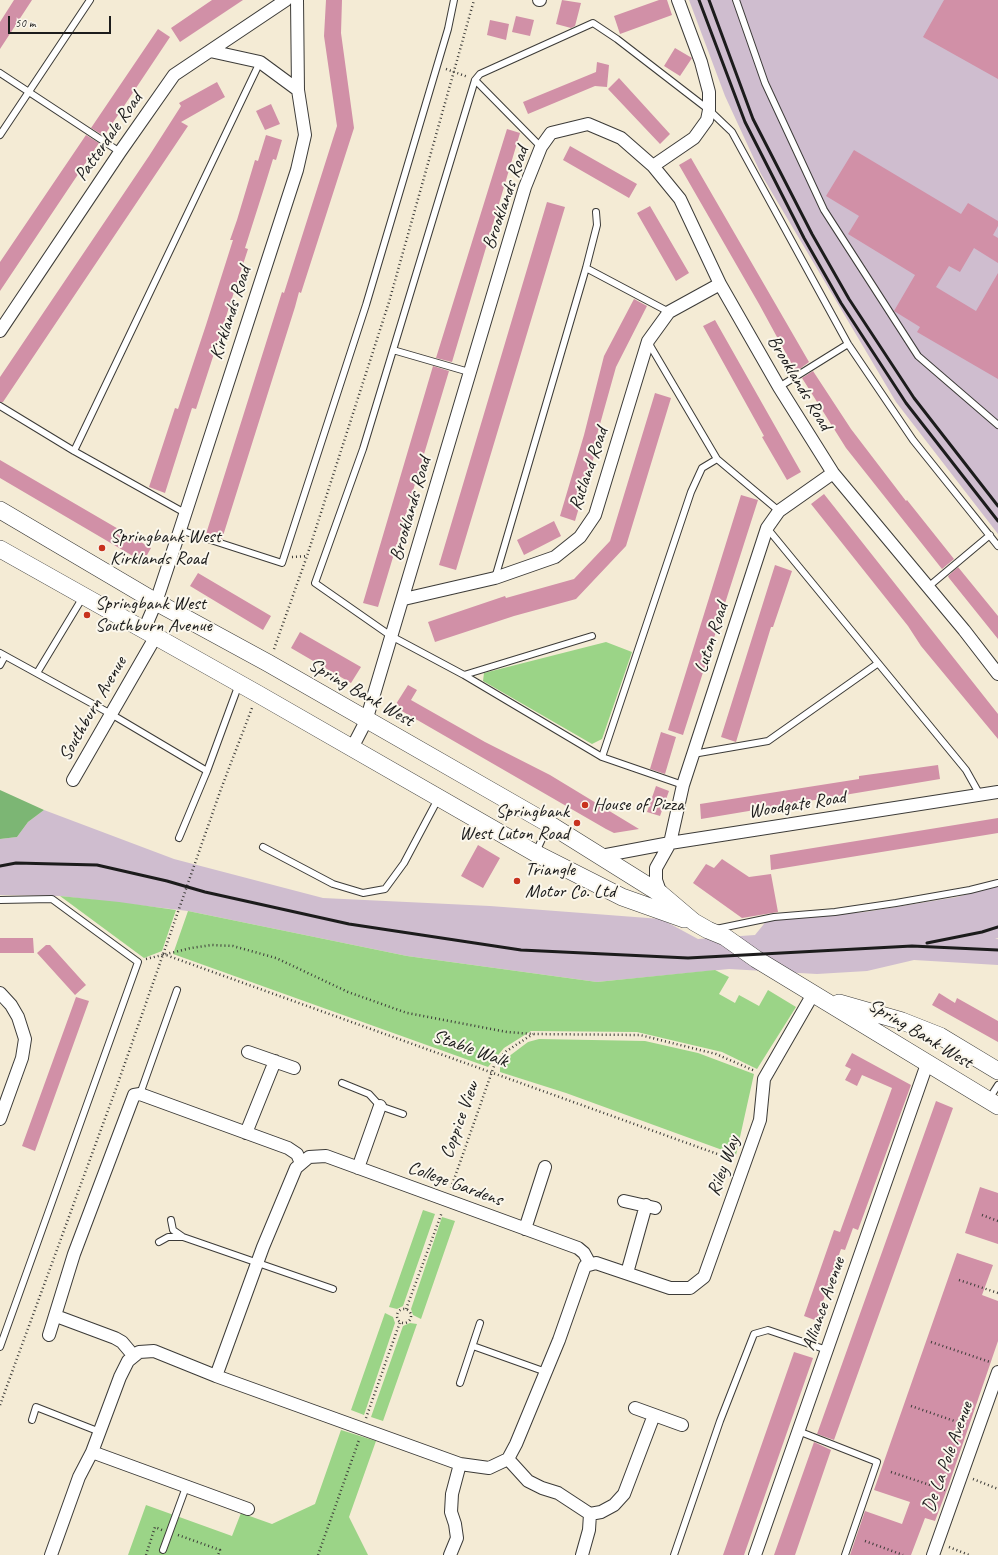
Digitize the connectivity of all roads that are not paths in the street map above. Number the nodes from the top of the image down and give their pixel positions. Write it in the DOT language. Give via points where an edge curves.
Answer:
graph roads {
  1 [pos="90,0"];
  2 [pos="286,0"];
  3 [pos="297,0"];
  4 [pos="454,0"];
  5 [pos="678,0"];
  6 [pos="736,0"];
  7 [pos="210,51"];
  8 [pos="260,62"];
  9 [pos="0,73"];
  10 [pos="475,80"];
  11 [pos="298,90"];
  12 [pos="28,92"];
  13 [pos="709,110"];
  14 [pos="0,135"];
  15 [pos="541,147"];
  16 [pos="120,152"];
  17 [pos="653,166"];
  18 [pos="596,212"];
  19 [pos="586,268"];
  20 [pos="720,284"];
  21 [pos="669,312"];
  22 [pos="0,331"];
  23 [pos="648,341"];
  24 [pos="848,344"];
  25 [pos="393,350"];
  26 [pos="469,372"];
  27 [pos="779,387"];
  28 [pos="0,406"];
  29 [pos="998,425"];
  30 [pos="74,451"];
  31 [pos="717,460"];
  32 [pos="833,473"];
  33 [pos="0,510"];
  34 [pos="779,511"];
  35 [pos="185,513"];
  36 [pos="767,528"];
  37 [pos="180,530"];
  38 [pos="990,535"];
  39 [pos="998,546"];
  40 [pos="0,549"];
  41 [pos="495,578"];
  42 [pos="928,587"];
  43 [pos="83,596"];
  44 [pos="404,599"];
  45 [pos="156,602"];
  46 [pos="150,633"];
  47 [pos="391,636"];
  48 [pos="592,636"];
  49 [pos="3,655"];
  50 [pos="877,664"];
  51 [pos="0,665"];
  52 [pos="37,673"];
  53 [pos="998,674"];
  54 [pos="464,675"];
  55 [pos="240,683"];
  56 [pos="111,714"];
  57 [pos="366,721"];
  58 [pos="352,748"];
  59 [pos="693,754"];
  60 [pos="602,757"];
  61 [pos="207,771"];
  62 [pos="73,780"];
  63 [pos="683,785"];
  64 [pos="998,792"];
  65 [pos="980,794"];
  66 [pos="439,798"];
  67 [pos="549,824"];
  68 [pos="179,838"];
  69 [pos="670,843"];
  70 [pos="263,847"];
  71 [pos="535,853"];
  72 [pos="601,856"];
  73 [pos="998,884"];
  74 [pos="661,894"];
  75 [pos="0,900"];
  76 [pos="701,926"];
  77 [pos="178,990"];
  78 [pos="0,993"];
  79 [pos="816,996"];
  80 [pos="248,1052"];
  81 [pos="275,1061"];
  82 [pos="927,1064"];
  83 [pos="294,1068"];
  84 [pos="998,1071"];
  85 [pos="342,1083"];
  86 [pos="998,1085"];
  87 [pos="140,1094"];
  88 [pos="993,1103"];
  89 [pos="380,1106"];
  90 [pos="403,1114"];
  91 [pos="0,1119"];
  92 [pos="246,1132"];
  93 [pos="302,1163"];
  94 [pos="545,1167"];
  95 [pos="358,1168"];
  96 [pos="624,1201"];
  97 [pos="170,1220"];
  98 [pos="525,1229"];
  99 [pos="183,1237"];
  100 [pos="159,1242"];
  101 [pos="257,1263"];
  102 [pos="590,1264"];
  103 [pos="627,1273"];
  104 [pos="333,1289"];
  105 [pos="56,1316"];
  106 [pos="480,1323"];
  107 [pos="49,1335"];
  108 [pos="472,1346"];
  109 [pos="0,1347"];
  110 [pos="827,1350"];
  111 [pos="133,1356"];
  112 [pos="994,1367"];
  113 [pos="546,1372"];
  114 [pos="216,1376"];
  115 [pos="460,1384"];
  116 [pos="635,1408"];
  117 [pos="654,1415"];
  118 [pos="32,1420"];
  119 [pos="682,1425"];
  120 [pos="798,1431"];
  121 [pos="100,1432"];
  122 [pos="92,1452"];
  123 [pos="508,1459"];
  124 [pos="460,1464"];
  125 [pos="186,1487"];
  126 [pos="248,1509"];
  127 [pos="590,1514"];
  128 [pos="163,1550"];
  129 [pos="51,1555"];
  130 [pos="450,1555"];
  131 [pos="582,1555"];
  132 [pos="674,1555"];
  133 [pos="755,1555"];
  134 [pos="845,1555"];
  135 [pos="933,1555"];
  1 -- 12 [label="lane"];
  2 -- 7 [label="street, Patterdale Road"];
  3 -- 11 [label="street, Kirklands Road"];
  4 -- 37 [label="lane" via="366,305 282,563"];
  5 -- 13 [label="street" via="702,62 709,92"];
  6 -- 29 [label="lane" via="765,83 824,210 918,356"];
  7 -- 8 [label="street"];
  7 -- 16 [label="street, Patterdale Road" via="174,75"];
  8 -- 11 [label="street"];
  8 -- 30 [label="lane"];
  9 -- 12 [label="lane"];
  10 -- 13 [label="lane" via="480,74 594,24"];
  10 -- 15 [label="lane"];
  10 -- 25 [label="lane"];
  11 -- 35 [label="street, Kirklands Road" via="304,134 297,170"];
  12 -- 14 [label="lane"];
  12 -- 16 [label="lane"];
  13 -- 17 [label="street" via="707,120 694,138"];
  13 -- 24 [label="lane" via="732,132"];
  15 -- 17 [label="street, Brooklands Road" via="551,133 588,124 621,138"];
  15 -- 26 [label="street, Brooklands Road" via="525,187"];
  16 -- 22 [label="street, Patterdale Road"];
  17 -- 20 [label="street, Brooklands Road" via="680,199"];
  18 -- 19 [label="lane" via="597,225"];
  19 -- 21 [label="lane"];
  19 -- 41 [label="lane"];
  20 -- 21 [label="street, Rutland Road"];
  20 -- 27 [label="street, Brooklands Road"];
  21 -- 23 [label="street, Rutland Road"];
  23 -- 31 [label="lane"];
  23 -- 41 [label="street, Rutland Road" via="595,515 580,537 556,557"];
  24 -- 27 [label="lane"];
  24 -- 38 [label="lane" via="913,440"];
  25 -- 26 [label="lane"];
  25 -- 47 [label="lane" via="364,449 315,583"];
  26 -- 44 [label="street, Brooklands Road"];
  27 -- 32 [label="street, Brooklands Road"];
  28 -- 30 [label="lane"];
  30 -- 35 [label="lane"];
  31 -- 34 [label="lane"];
  31 -- 60 [label="lane" via="702,468 690,492"];
  32 -- 34 [label="street, Luton Road"];
  32 -- 42 [label="street, Brooklands Road"];
  33 -- 45 [label="street, Spring Bank West"];
  34 -- 36 [label="street, Luton Road"];
  35 -- 37 [label="street, Kirklands Road"];
  36 -- 50 [label="lane"];
  36 -- 59 [label="street, Luton Road"];
  37 -- 45 [label="street, Kirklands Road"];
  38 -- 39 [label="lane"];
  38 -- 42 [label="lane"];
  40 -- 43 [label="street, Spring Bank West"];
  41 -- 44 [label="street, Rutland Road"];
  42 -- 53 [label="street, Brooklands Road"];
  43 -- 46 [label="street, Spring Bank West"];
  43 -- 52 [label="lane"];
  44 -- 47 [label="street, Brooklands Road"];
  45 -- 46 [label="street, Kirklands Road"];
  45 -- 57 [label="street, Spring Bank West" via="268,663"];
  46 -- 55 [label="street, Spring Bank West"];
  46 -- 56 [label="street, Southburn Avenue"];
  47 -- 54 [label="lane"];
  47 -- 57 [label="street, Brooklands Road"];
  48 -- 54 [label="lane"];
  49 -- 51 [label="lane"];
  49 -- 52 [label="lane"];
  50 -- 59 [label="lane" via="768,741"];
  50 -- 65 [label="lane" via="966,770"];
  52 -- 56 [label="lane"];
  54 -- 60 [label="lane"];
  55 -- 58 [label="street, Spring Bank West"];
  55 -- 61 [label="lane"];
  56 -- 61 [label="lane"];
  56 -- 62 [label="street, Southburn Avenue"];
  57 -- 58 [label="street, Brooklands Road"];
  57 -- 67 [label="street, Spring Bank West"];
  58 -- 66 [label="street, Spring Bank West"];
  59 -- 63 [label="street, Luton Road"];
  60 -- 63 [label="lane"];
  61 -- 68 [label="lane"];
  63 -- 69 [label="street, Luton Road"];
  64 -- 65 [label="street, Woodgate Road"];
  65 -- 69 [label="street, Woodgate Road"];
  66 -- 70 [label="lane" via="404,863 386,889 363,893 332,884"];
  66 -- 71 [label="street, Spring Bank West"];
  67 -- 71 [label="lane"];
  67 -- 72 [label="street, Spring Bank West"];
  69 -- 72 [label="street, Woodgate Road"];
  69 -- 74 [label="street, Luton Road" via="656,868 656,880"];
  71 -- 76 [label="street, Spring Bank West" via="622,897"];
  72 -- 74 [label="street, Spring Bank West"];
  73 -- 76 [label="lane" via="835,912"];
  74 -- 76 [label="street, Spring Bank West"];
  75 -- 109 [label="lane" via="52,899 138,962"];
  76 -- 79 [label="street, Spring Bank West" via="726,937 756,960"];
  77 -- 87 [label="lane"];
  78 -- 91 [label="street" via="18,1016 25,1039 22,1058"];
  79 -- 82 [label="street, Spring Bank West"];
  79 -- 84 [label="street, Spring Bank West" via="902,1021 940,1036"];
  79 -- 103 [label="street, Riley Way" via="765,1077 760,1120 704,1277 690,1288 670,1288"];
  80 -- 81 [label="street"];
  81 -- 83 [label="street"];
  81 -- 92 [label="street"];
  82 -- 88 [label="street, Spring Bank West"];
  82 -- 110 [label="street, Alliance Avenue"];
  85 -- 89 [label="lane" via="369,1094"];
  86 -- 88 [label="lane"];
  87 -- 92 [label="street"];
  87 -- 105 [label="street" via="134,1095 74,1254"];
  89 -- 90 [label="lane"];
  89 -- 95 [label="street"];
  92 -- 93 [label="street" via="288,1148 297,1154"];
  93 -- 95 [label="street, College Gardens" via="309,1158 326,1156"];
  93 -- 101 [label="street" via="296,1168"];
  94 -- 98 [label="street"];
  95 -- 98 [label="street, College Gardens"];
  96 -- 103 [label="street" via="650,1207"];
  97 -- 99 [label="lane" via="173,1230"];
  98 -- 102 [label="street, College Gardens" via="578,1248"];
  99 -- 100 [label="lane" via="168,1237"];
  99 -- 101 [label="lane"];
  101 -- 104 [label="lane"];
  101 -- 114 [label="street"];
  102 -- 103 [label="street, Riley Way" via="596,1263"];
  102 -- 113 [label="street" via="584,1266"];
  105 -- 107 [label="street"];
  105 -- 111 [label="street" via="115,1338 122,1342"];
  106 -- 108 [label="lane"];
  108 -- 113 [label="lane"];
  108 -- 115 [label="lane"];
  110 -- 120 [label="street, Alliance Avenue"];
  110 -- 132 [label="lane" via="768,1330 754,1334 720,1421"];
  111 -- 114 [label="street" via="146,1350 154,1351"];
  111 -- 121 [label="street" via="120,1377"];
  112 -- 135 [label="street, De La Pole Avenue" via="978,1428"];
  113 -- 123 [label="street"];
  114 -- 124 [label="street"];
  116 -- 117 [label="street"];
  117 -- 119 [label="street"];
  117 -- 127 [label="street" via="624,1494 614,1505 602,1512"];
  118 -- 121 [label="lane" via="36,1407"];
  120 -- 133 [label="street, Alliance Avenue"];
  120 -- 134 [label="lane" via="878,1462"];
  121 -- 122 [label="street"];
  122 -- 125 [label="street"];
  122 -- 129 [label="street" via="79,1477"];
  123 -- 124 [label="street" via="489,1468"];
  123 -- 127 [label="street" via="528,1481 558,1493"];
  124 -- 130 [label="street" via="452,1494 451,1512 457,1538"];
  125 -- 126 [label="street"];
  125 -- 128 [label="lane"];
  127 -- 131 [label="street" via="589,1530"];
}
